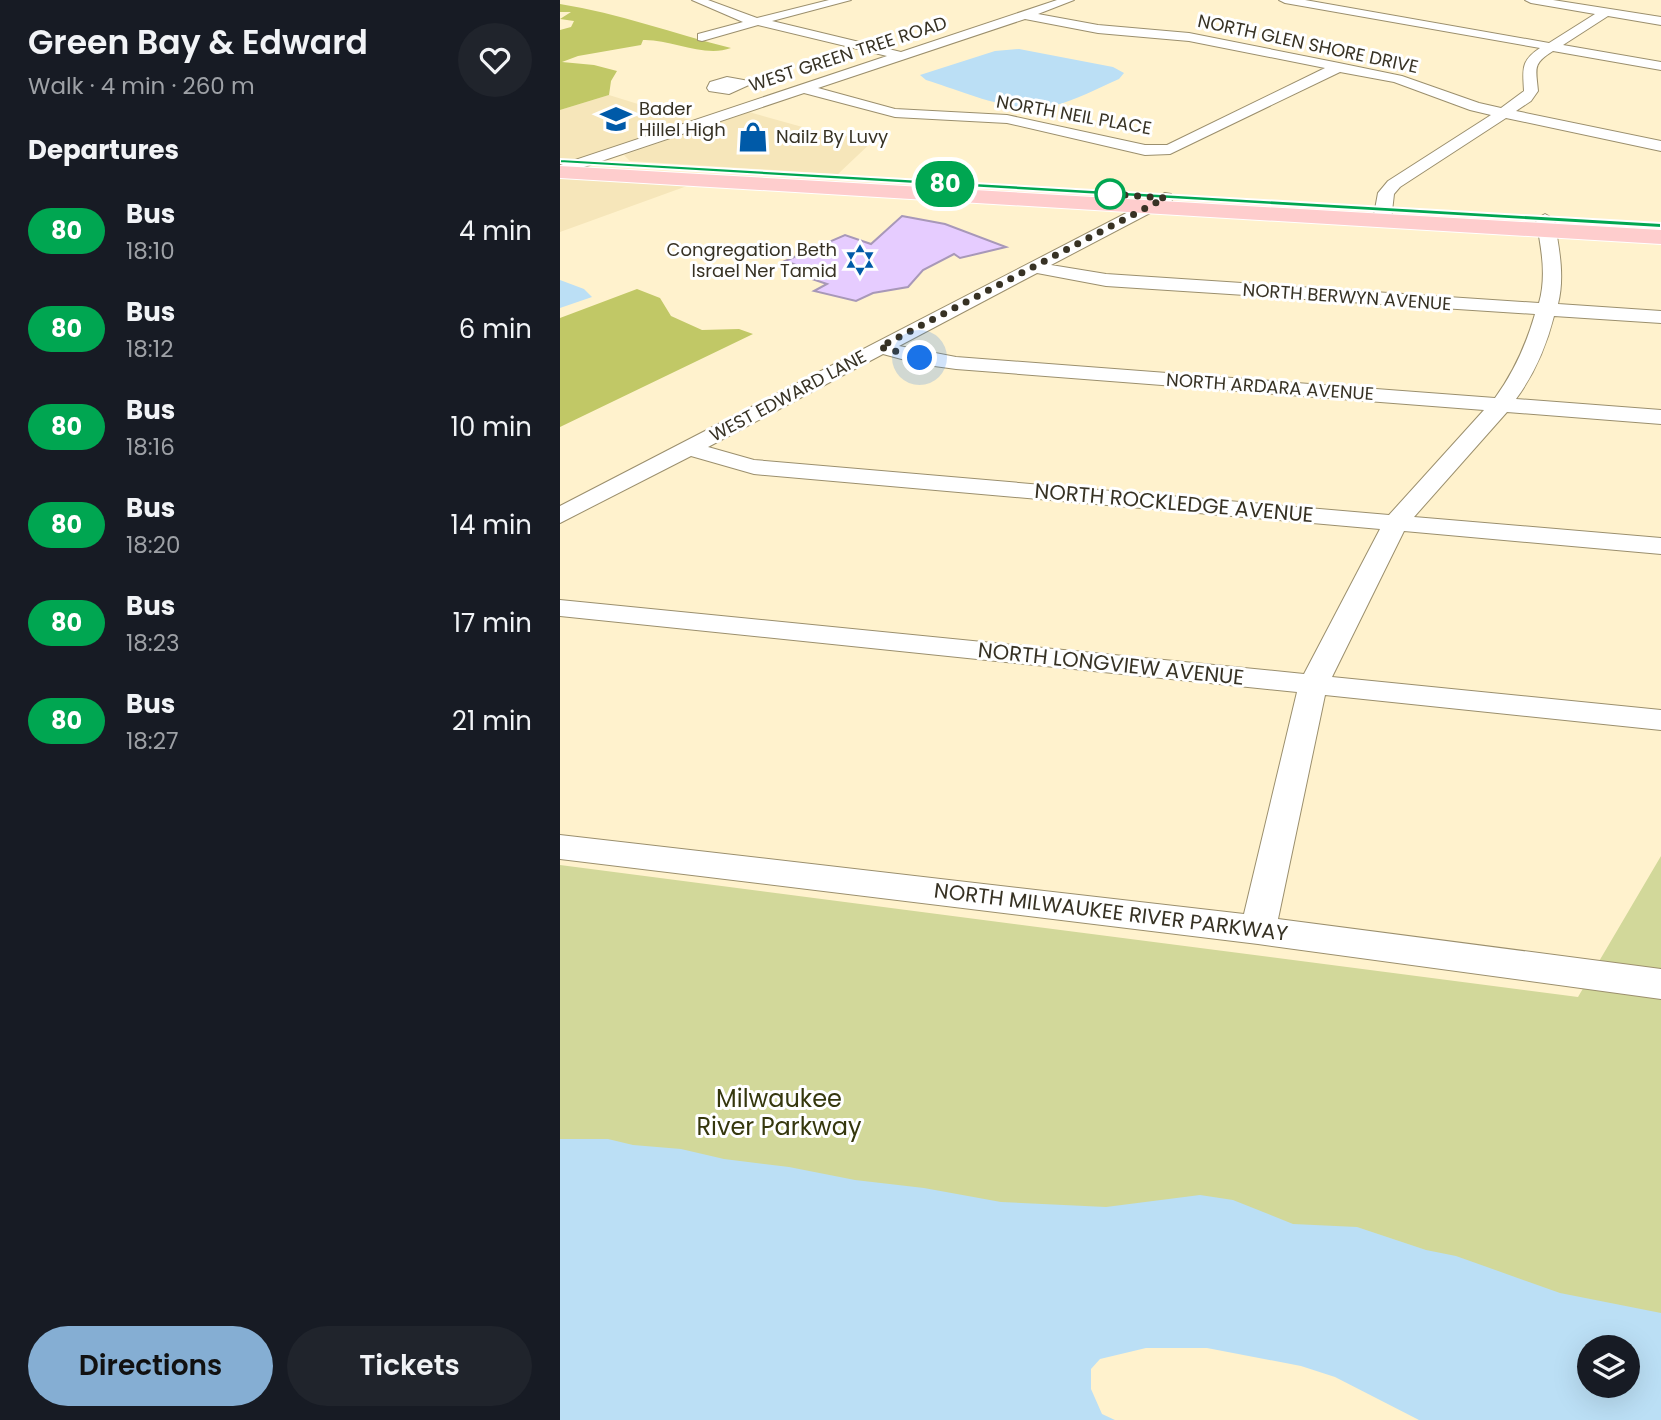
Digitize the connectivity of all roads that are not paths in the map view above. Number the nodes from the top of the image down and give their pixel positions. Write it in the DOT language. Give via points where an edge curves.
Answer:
graph roads {
  1 [pos="698,0"];
  2 [pos="845,0"];
  3 [pos="1068,0"];
  4 [pos="1285,0"];
  5 [pos="1531,0"];
  6 [pos="1606,12"];
  7 [pos="1025,15"];
  8 [pos="755,21"];
  9 [pos="1661,21"];
  10 [pos="702,37"];
  11 [pos="1549,47"];
  12 [pos="902,56"];
  13 [pos="1661,66"];
  14 [pos="1339,68"];
  15 [pos="738,89"];
  16 [pos="806,89"];
  17 [pos="775,99"];
  18 [pos="1503,114"];
  19 [pos="1661,146"];
  20 [pos="571,162"];
  21 [pos="560,171"];
  22 [pos="1156,202"];
  23 [pos="1382,215"];
  24 [pos="1546,225"];
  25 [pos="1661,226"];
  26 [pos="1661,237"];
  27 [pos="1034,266"];
  28 [pos="1548,309"];
  29 [pos="1661,317"];
  30 [pos="880,347"];
  31 [pos="1501,405"];
  32 [pos="1661,417"];
  33 [pos="690,447"];
  34 [pos="560,516"];
  35 [pos="1396,522"];
  36 [pos="1661,546"];
  37 [pos="560,608"];
  38 [pos="1313,685"];
  39 [pos="1661,720"];
  40 [pos="560,846"];
  41 [pos="1258,930"];
  42 [pos="1661,984"];
  1 -- 8 [label="street"];
  2 -- 8 [label="street"];
  3 -- 7 [label="street, WEST GREEN TREE ROAD"];
  4 -- 11 [label="street"];
  5 -- 6 [label="street"];
  6 -- 9 [label="street"];
  6 -- 11 [label="street"];
  7 -- 12 [label="street, WEST GREEN TREE ROAD"];
  7 -- 14 [label="street, NORTH GLEN SHORE DRIVE" via="1098,29 1189,37"];
  8 -- 10 [label="street"];
  8 -- 12 [label="street"];
  11 -- 13 [label="street"];
  11 -- 18 [label="street" via="1529,66 1531,91 1526,99"];
  12 -- 16 [label="street, WEST GREEN TREE ROAD"];
  14 -- 16 [label="street, NORTH NEIL PLACE" via="1170,149 1145,150 1007,119 895,113"];
  14 -- 18 [label="street, NORTH GLEN SHORE DRIVE" via="1397,79"];
  15 -- 17 [label="street"];
  16 -- 17 [label="street, WEST GREEN TREE ROAD"];
  17 -- 20 [label="street, WEST GREEN TREE ROAD"];
  18 -- 19 [label="street, NORTH GLEN SHORE DRIVE"];
  18 -- 23 [label="street" via="1401,177 1386,193"];
  20 -- 21 [label="street, WEST GREEN TREE ROAD"];
  20 -- 22 [label="main road"];
  21 -- 22 [label="main road"];
  22 -- 23 [label="main road"];
  22 -- 27 [label="street, WEST EDWARD LANE"];
  23 -- 24 [label="main road"];
  24 -- 25 [label="main road"];
  24 -- 26 [label="main road"];
  24 -- 28 [label="street" via="1552,280"];
  27 -- 28 [label="street, NORTH BERWYN AVENUE" via="1105,280"];
  27 -- 30 [label="street, WEST EDWARD LANE"];
  28 -- 29 [label="street, NORTH BERWYN AVENUE"];
  28 -- 31 [label="street" via="1525,369"];
  30 -- 31 [label="street, NORTH ARDARA AVENUE" via="956,363"];
  30 -- 33 [label="street, WEST EDWARD LANE"];
  31 -- 32 [label="street, NORTH ARDARA AVENUE"];
  31 -- 35 [label="street"];
  33 -- 34 [label="street, WEST EDWARD LANE"];
  33 -- 35 [label="street, NORTH ROCKLEDGE AVENUE" via="754,467"];
  35 -- 36 [label="street, NORTH ROCKLEDGE AVENUE"];
  35 -- 38 [label="street"];
  37 -- 38 [label="street, NORTH LONGVIEW AVENUE"];
  38 -- 39 [label="street, NORTH LONGVIEW AVENUE"];
  38 -- 41 [label="street"];
  40 -- 41 [label="street, NORTH MILWAUKEE RIVER PARKWAY"];
  41 -- 42 [label="street, NORTH MILWAUKEE RIVER PARKWAY"];
}
